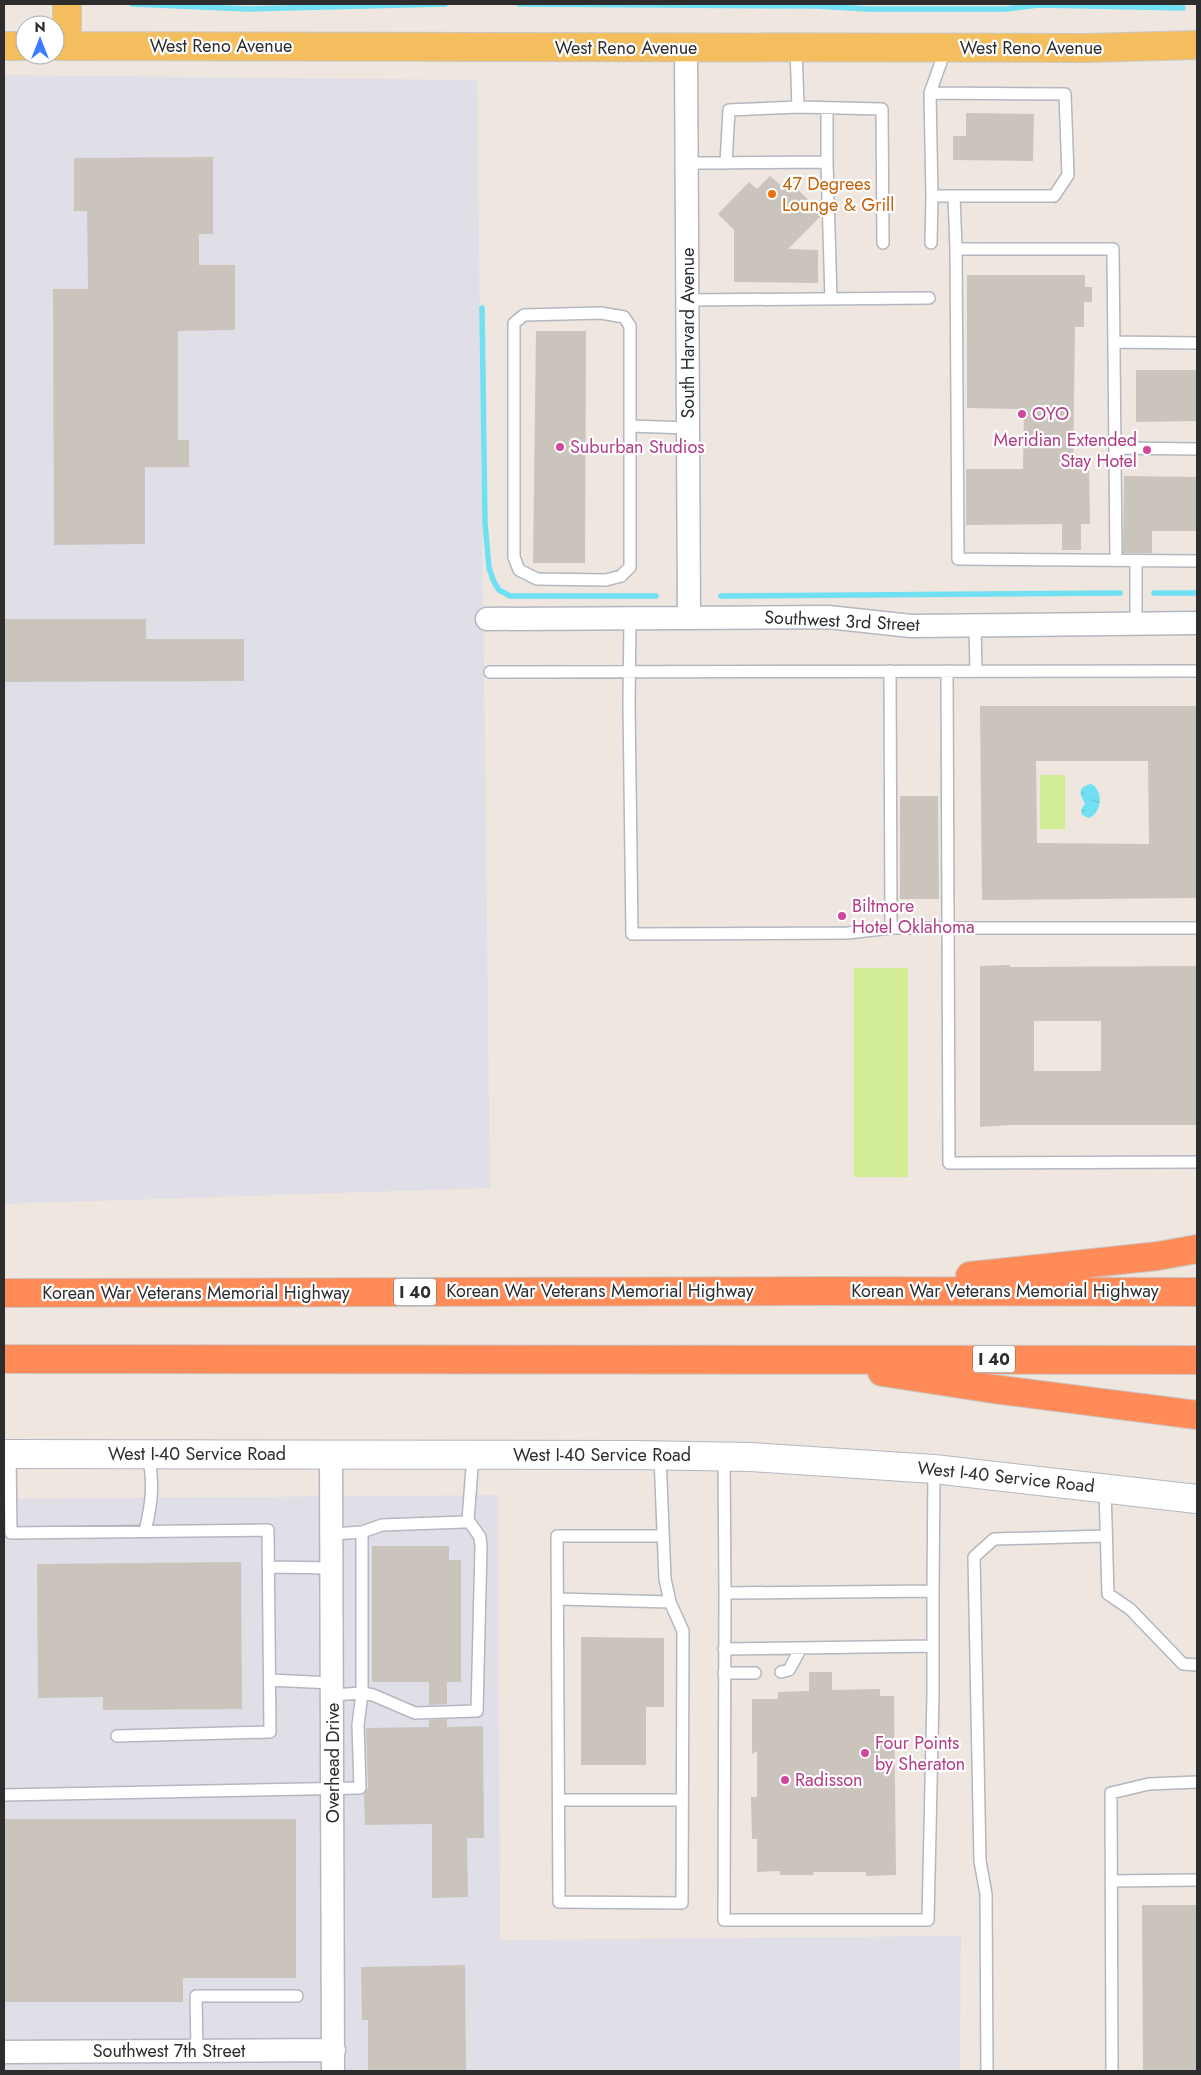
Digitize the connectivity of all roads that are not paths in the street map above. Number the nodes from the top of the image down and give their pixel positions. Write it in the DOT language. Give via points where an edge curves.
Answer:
graph roads {
  1 [pos="67,4"];
  2 [pos="65,18"];
  3 [pos="1197,45"];
  4 [pos="65,46"];
  5 [pos="686,48"];
  6 [pos="796,48"];
  7 [pos="946,48"];
  8 [pos="930,93"];
  9 [pos="798,107"];
  10 [pos="828,108"];
  11 [pos="686,162"];
  12 [pos="726,162"];
  13 [pos="827,162"];
  14 [pos="932,196"];
  15 [pos="954,196"];
  16 [pos="883,243"];
  17 [pos="931,244"];
  18 [pos="956,249"];
  19 [pos="929,298"];
  20 [pos="831,299"];
  21 [pos="687,300"];
  22 [pos="1114,342"];
  23 [pos="1197,343"];
  24 [pos="630,426"];
  25 [pos="688,428"];
  26 [pos="1115,448"];
  27 [pos="1197,448"];
  28 [pos="1116,560"];
  29 [pos="1136,561"];
  30 [pos="1197,562"];
  31 [pos="630,618"];
  32 [pos="689,618"];
  33 [pos="487,619"];
  34 [pos="1136,623"];
  35 [pos="1197,623"];
  36 [pos="975,625"];
  37 [pos="1197,670"];
  38 [pos="890,671"];
  39 [pos="947,671"];
  40 [pos="976,671"];
  41 [pos="490,672"];
  42 [pos="629,672"];
  43 [pos="891,928"];
  44 [pos="949,928"];
  45 [pos="1197,928"];
  46 [pos="1197,1162"];
  47 [pos="1197,1249"];
  48 [pos="826,1291"];
  49 [pos="1197,1292"];
  50 [pos="4,1293"];
  51 [pos="792,1358"];
  52 [pos="4,1359"];
  53 [pos="1197,1360"];
  54 [pos="1197,1415"];
  55 [pos="7,1454"];
  56 [pos="331,1454"];
  57 [pos="473,1455"];
  58 [pos="660,1456"];
  59 [pos="724,1456"];
  60 [pos="150,1464"];
  61 [pos="934,1469"];
  62 [pos="1105,1488"];
  63 [pos="1197,1499"];
  64 [pos="468,1520"];
  65 [pos="145,1531"];
  66 [pos="362,1532"];
  67 [pos="332,1534"];
  68 [pos="663,1536"];
  69 [pos="1106,1536"];
  70 [pos="269,1567"];
  71 [pos="332,1568"];
  72 [pos="933,1591"];
  73 [pos="725,1593"];
  74 [pos="558,1599"];
  75 [pos="670,1602"];
  76 [pos="933,1646"];
  77 [pos="801,1648"];
  78 [pos="724,1649"];
  79 [pos="1197,1664"];
  80 [pos="781,1672"];
  81 [pos="724,1673"];
  82 [pos="755,1673"];
  83 [pos="270,1680"];
  84 [pos="332,1689"];
  85 [pos="362,1693"];
  86 [pos="117,1736"];
  87 [pos="1197,1782"];
  88 [pos="333,1790"];
  89 [pos="4,1795"];
  90 [pos="559,1800"];
  91 [pos="681,1800"];
  92 [pos="1197,1880"];
  93 [pos="1111,1881"];
  94 [pos="297,1996"];
  95 [pos="196,2051"];
  96 [pos="4,2052"];
  97 [pos="334,2061"];
  98 [pos="987,2071"];
  99 [pos="1112,2071"];
  1 -- 2 [label="main road"];
  3 -- 7 [label="main road, West Reno Avenue"];
  4 -- 5 [label="main road, West Reno Avenue"];
  5 -- 6 [label="main road, West Reno Avenue"];
  5 -- 11 [label="street, South Harvard Avenue"];
  6 -- 7 [label="main road, West Reno Avenue"];
  6 -- 9 [label="lane"];
  7 -- 8 [label="lane"];
  8 -- 14 [label="lane"];
  8 -- 15 [label="lane" via="1065,94 1068,175 1054,196"];
  9 -- 10 [label="lane"];
  9 -- 12 [label="lane" via="729,110"];
  10 -- 13 [label="lane"];
  10 -- 16 [label="lane" via="882,109"];
  11 -- 12 [label="lane"];
  11 -- 21 [label="street, South Harvard Avenue"];
  12 -- 13 [label="lane"];
  13 -- 20 [label="lane"];
  14 -- 15 [label="lane"];
  14 -- 17 [label="lane"];
  15 -- 18 [label="lane"];
  18 -- 22 [label="lane" via="1113,249"];
  18 -- 28 [label="lane" via="958,559"];
  19 -- 20 [label="lane"];
  20 -- 21 [label="lane"];
  21 -- 25 [label="street, South Harvard Avenue"];
  22 -- 23 [label="lane"];
  22 -- 26 [label="lane"];
  24 -- 24 [label="lane" via="630,326 624,317 602,313 524,315 514,323 514,557 519,570 537,579 606,580 621,576 630,567"];
  24 -- 25 [label="lane"];
  25 -- 32 [label="street, South Harvard Avenue"];
  26 -- 27 [label="lane"];
  26 -- 28 [label="lane"];
  28 -- 29 [label="lane"];
  29 -- 30 [label="lane"];
  29 -- 34 [label="lane"];
  31 -- 32 [label="street, Southwest 3rd Street"];
  31 -- 33 [label="street, Southwest 3rd Street"];
  31 -- 42 [label="lane"];
  32 -- 36 [label="street, Southwest 3rd Street" via="828,617 911,626"];
  34 -- 35 [label="street, Southwest 3rd Street"];
  34 -- 36 [label="street, Southwest 3rd Street"];
  36 -- 40 [label="lane"];
  37 -- 40 [label="lane"];
  38 -- 39 [label="lane"];
  38 -- 42 [label="lane"];
  38 -- 43 [label="lane"];
  39 -- 40 [label="lane"];
  39 -- 44 [label="lane"];
  41 -- 42 [label="lane"];
  42 -- 43 [label="lane" via="632,934 848,933"];
  43 -- 44 [label="lane"];
  44 -- 45 [label="lane"];
  44 -- 46 [label="lane" via="949,1163"];
  47 -- 48 [label="highway" via="1158,1256"];
  48 -- 49 [label="highway, Korean War Veterans Memorial Highway / I 40"];
  48 -- 50 [label="highway, Korean War Veterans Memorial Highway / I 40"];
  51 -- 52 [label="highway, I 40"];
  51 -- 53 [label="highway, I 40"];
  51 -- 54 [label="highway" via="993,1389"];
  55 -- 60 [label="street, West I-40 Service Road"];
  55 -- 65 [label="lane" via="11,1533"];
  56 -- 57 [label="street, West I-40 Service Road"];
  56 -- 60 [label="street, West I-40 Service Road"];
  56 -- 67 [label="street, Overhead Drive"];
  57 -- 58 [label="street, West I-40 Service Road"];
  57 -- 64 [label="lane"];
  58 -- 59 [label="street, West I-40 Service Road"];
  58 -- 68 [label="lane"];
  59 -- 61 [label="street, West I-40 Service Road"];
  59 -- 73 [label="lane"];
  60 -- 65 [label="lane" via="152,1502"];
  61 -- 62 [label="street, West I-40 Service Road"];
  61 -- 72 [label="lane"];
  62 -- 63 [label="street, West I-40 Service Road"];
  62 -- 69 [label="lane"];
  64 -- 66 [label="lane" via="382,1525"];
  64 -- 85 [label="lane" via="480,1537 481,1547 477,1711 415,1712"];
  65 -- 70 [label="lane" via="268,1530"];
  66 -- 67 [label="lane"];
  66 -- 85 [label="lane"];
  67 -- 71 [label="street, Overhead Drive"];
  68 -- 74 [label="lane" via="557,1536"];
  68 -- 75 [label="lane" via="665,1579"];
  69 -- 79 [label="lane" via="1108,1594 1130,1609 1183,1664"];
  69 -- 98 [label="lane" via="994,1539 974,1557 980,1861 986,1894"];
  70 -- 71 [label="lane"];
  70 -- 83 [label="lane"];
  71 -- 84 [label="street, Overhead Drive"];
  72 -- 73 [label="lane"];
  72 -- 76 [label="lane"];
  73 -- 78 [label="lane"];
  74 -- 75 [label="lane"];
  74 -- 90 [label="lane"];
  75 -- 91 [label="lane" via="683,1631"];
  76 -- 77 [label="lane"];
  76 -- 81 [label="lane" via="928,1920 724,1920"];
  77 -- 78 [label="lane"];
  77 -- 80 [label="lane" via="789,1670"];
  78 -- 81 [label="lane"];
  81 -- 82 [label="lane"];
  83 -- 84 [label="lane"];
  83 -- 86 [label="lane" via="270,1732"];
  84 -- 85 [label="lane"];
  84 -- 88 [label="street, Overhead Drive"];
  85 -- 88 [label="lane" via="358,1725 360,1788"];
  87 -- 93 [label="lane" via="1149,1784 1111,1794"];
  88 -- 89 [label="lane"];
  88 -- 97 [label="street, Overhead Drive"];
  90 -- 91 [label="lane"];
  90 -- 91 [label="lane" via="559,1902 682,1903"];
  92 -- 93 [label="lane"];
  93 -- 99 [label="lane"];
  94 -- 95 [label="lane" via="196,1996"];
  95 -- 96 [label="street, Southwest 7th Street"];
  95 -- 97 [label="street, Southwest 7th Street"];
}
